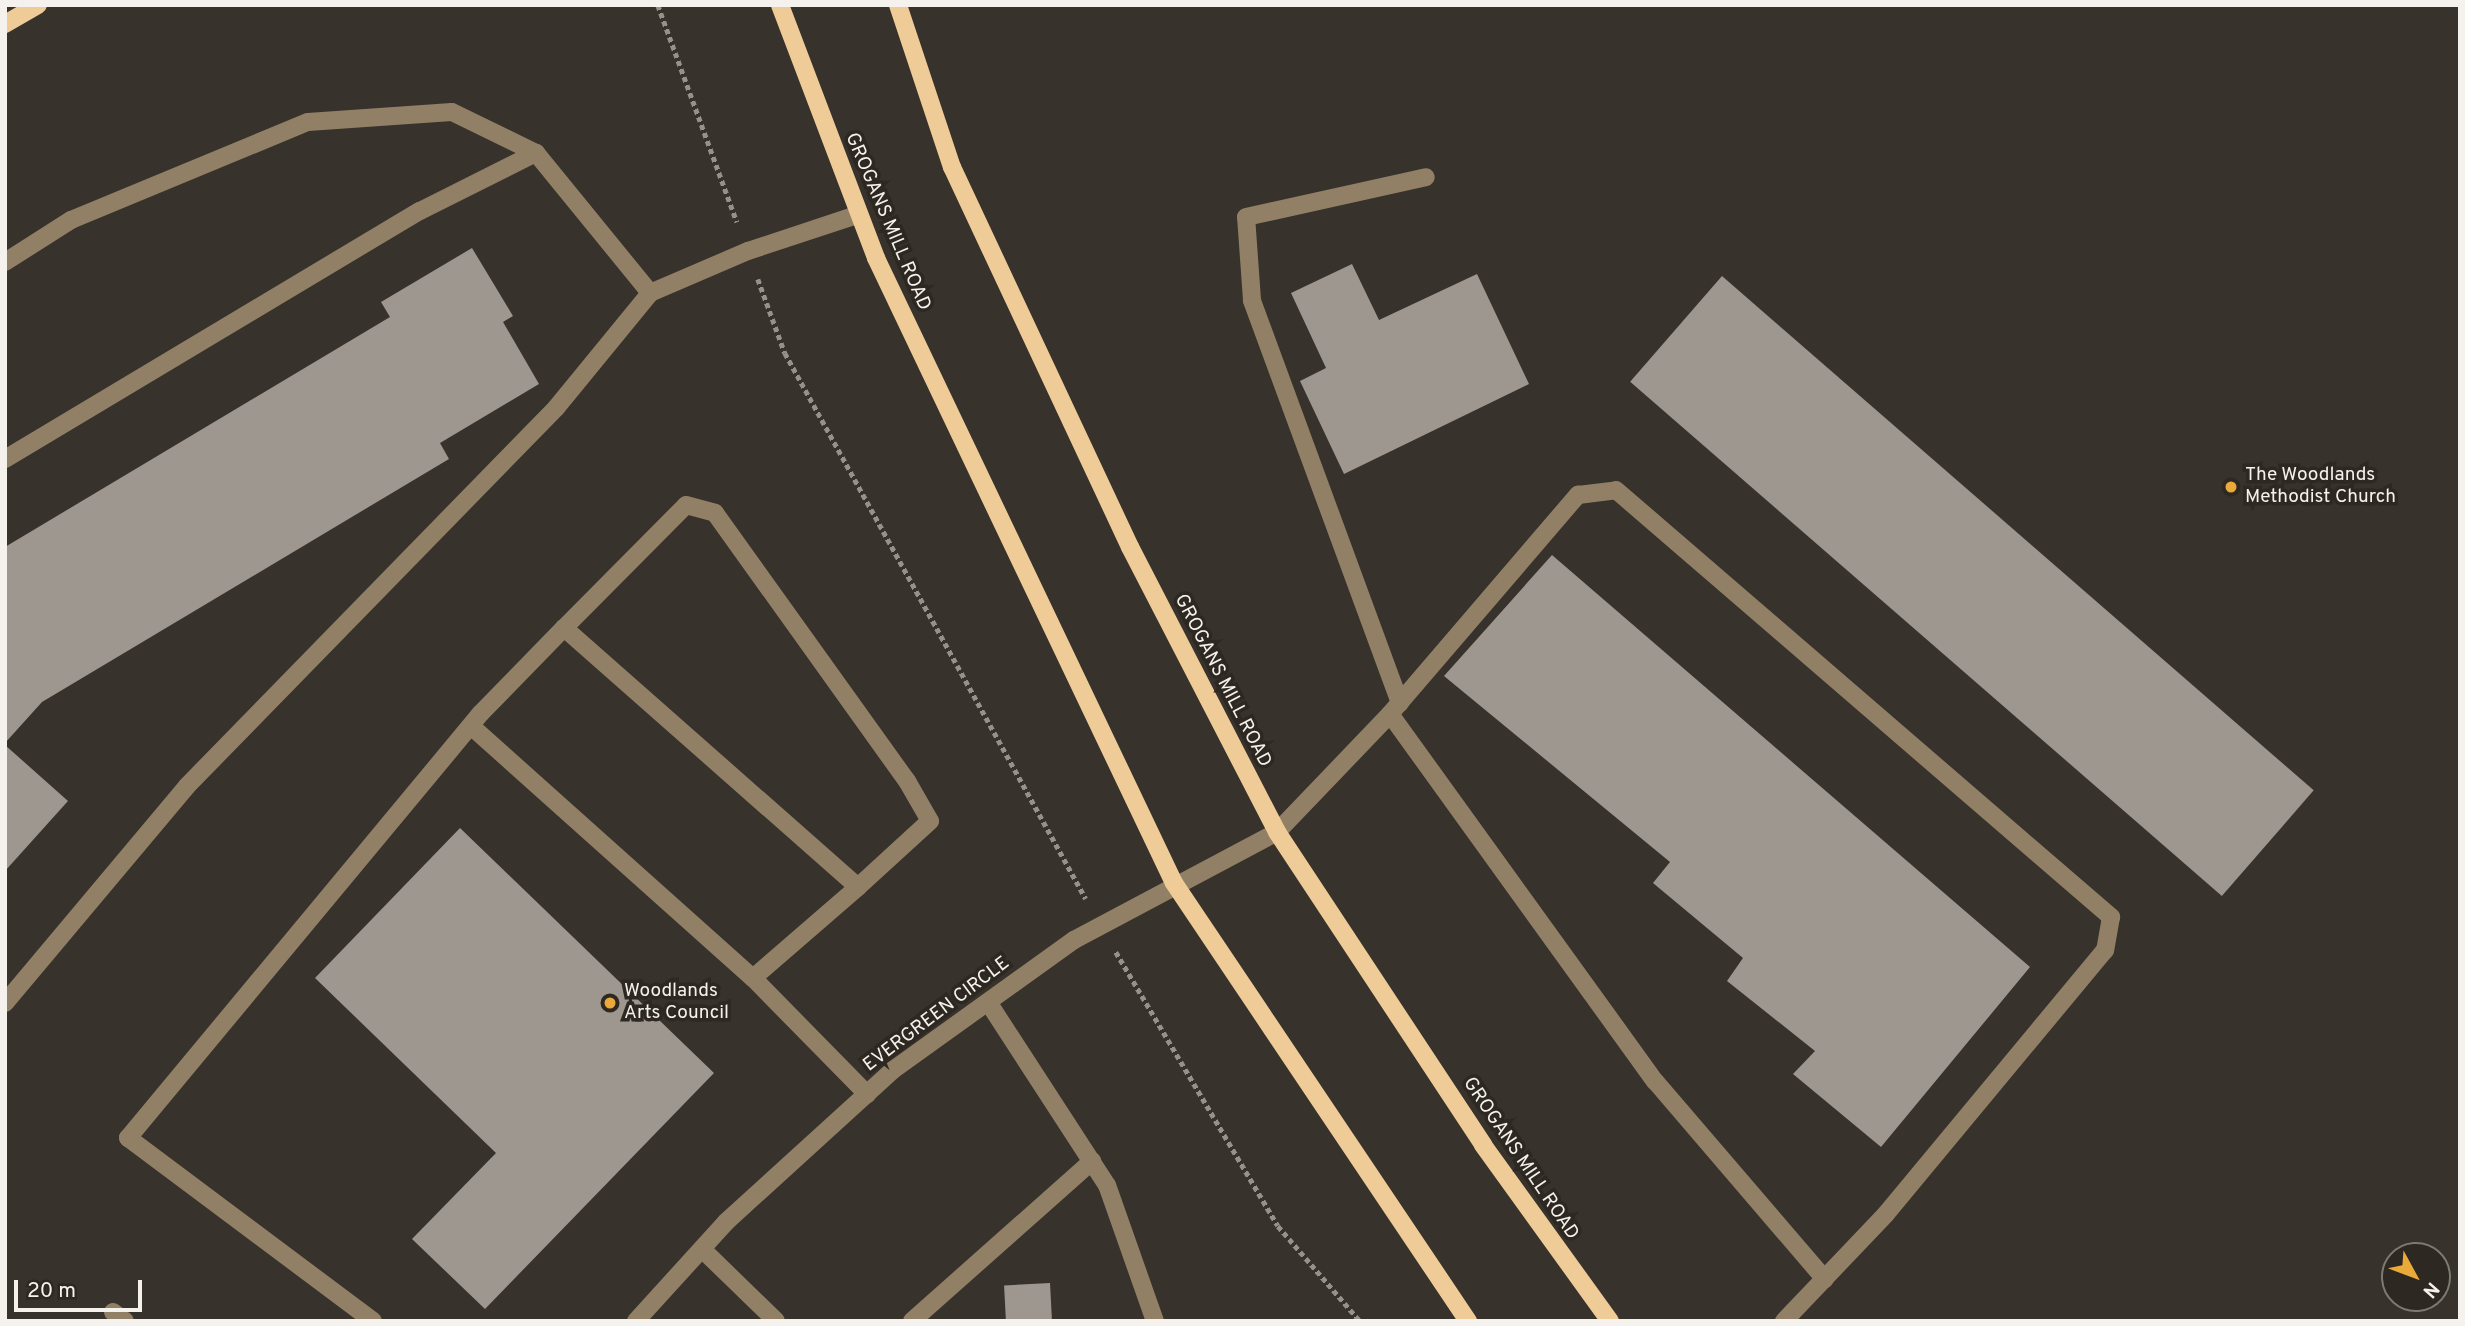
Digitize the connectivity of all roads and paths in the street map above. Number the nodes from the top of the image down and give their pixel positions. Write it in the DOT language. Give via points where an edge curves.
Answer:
graph roads {
  1 [pos="38,5"];
  2 [pos="659,5"];
  3 [pos="780,5"];
  4 [pos="898,5"];
  5 [pos="5,24"];
  6 [pos="537,153"];
  7 [pos="1426,177"];
  8 [pos="857,215"];
  9 [pos="748,251"];
  10 [pos="5,262"];
  11 [pos="650,293"];
  12 [pos="5,459"];
  13 [pos="565,628"];
  14 [pos="1395,709"];
  15 [pos="471,726"];
  16 [pos="1277,832"];
  17 [pos="1174,883"];
  18 [pos="858,887"];
  19 [pos="1100,925"];
  20 [pos="753,978"];
  21 [pos="988,1002"];
  22 [pos="5,1003"];
  23 [pos="867,1094"];
  24 [pos="1092,1161"];
  25 [pos="702,1249"];
  26 [pos="1825,1279"];
  27 [pos="373,1321"];
  28 [pos="636,1321"];
  29 [pos="776,1321"];
  30 [pos="912,1321"];
  31 [pos="1155,1321"];
  32 [pos="1360,1321"];
  33 [pos="1468,1321"];
  34 [pos="1610,1321"];
  35 [pos="1784,1321"];
  1 -- 5 [label="main road"];
  2 -- 9 [label="path"];
  3 -- 8 [label="main road, GROGANS MILL ROAD"];
  4 -- 16 [label="main road, GROGANS MILL ROAD" via="952,167 1130,547"];
  6 -- 10 [label="street" via="452,112 308,122 71,220"];
  6 -- 11 [label="street"];
  6 -- 12 [label="street" via="420,211"];
  7 -- 14 [label="street" via="1246,217 1252,300"];
  8 -- 9 [label="street"];
  8 -- 17 [label="main road, GROGANS MILL ROAD"];
  9 -- 11 [label="street"];
  9 -- 19 [label="path" via="785,353"];
  11 -- 22 [label="street" via="556,408 187,786"];
  13 -- 15 [label="street"];
  13 -- 18 [label="street"];
  13 -- 18 [label="street" via="685,505 715,513 907,781 930,821"];
  14 -- 16 [label="street, EVERGREEN CIRCLE"];
  14 -- 26 [label="street" via="1655,1082"];
  14 -- 26 [label="street, EVERGREEN CIRCLE" via="1578,495 1616,490 2111,917 2105,950 1886,1214"];
  15 -- 20 [label="street"];
  15 -- 27 [label="street" via="128,1138"];
  16 -- 17 [label="street, EVERGREEN CIRCLE"];
  16 -- 34 [label="main road, GROGANS MILL ROAD" via="1483,1145"];
  17 -- 19 [label="street, EVERGREEN CIRCLE"];
  17 -- 33 [label="main road, GROGANS MILL ROAD"];
  18 -- 20 [label="street"];
  19 -- 21 [label="street, EVERGREEN CIRCLE"];
  19 -- 32 [label="path" via="1278,1226"];
  20 -- 23 [label="street"];
  21 -- 23 [label="street, EVERGREEN CIRCLE"];
  21 -- 24 [label="street"];
  23 -- 25 [label="street, EVERGREEN CIRCLE"];
  24 -- 30 [label="street"];
  24 -- 31 [label="street" via="1107,1185"];
  25 -- 28 [label="street, EVERGREEN CIRCLE"];
  25 -- 29 [label="street"];
  26 -- 35 [label="street"];
}
